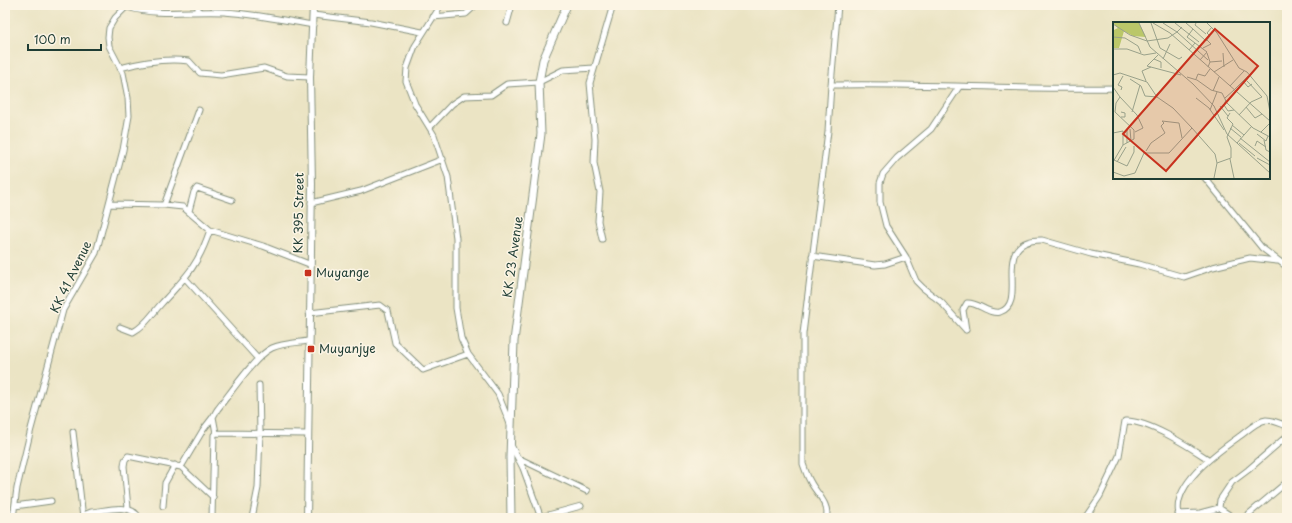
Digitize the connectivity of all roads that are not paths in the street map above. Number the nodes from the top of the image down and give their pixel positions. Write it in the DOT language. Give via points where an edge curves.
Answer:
graph roads {
  1 [pos="198,5"];
  2 [pos="312,5"];
  3 [pos="441,5"];
  4 [pos="476,5"];
  5 [pos="512,5"];
  6 [pos="567,5"];
  7 [pos="613,5"];
  8 [pos="838,5"];
  9 [pos="127,6"];
  10 [pos="198,12"];
  11 [pos="313,15"];
  12 [pos="433,17"];
  13 [pos="507,23"];
  14 [pos="313,25"];
  15 [pos="422,32"];
  16 [pos="120,68"];
  17 [pos="594,68"];
  18 [pos="310,76"];
  19 [pos="539,82"];
  20 [pos="831,85"];
  21 [pos="959,87"];
  22 [pos="1113,88"];
  23 [pos="199,110"];
  24 [pos="430,127"];
  25 [pos="444,159"];
  26 [pos="1206,179"];
  27 [pos="232,200"];
  28 [pos="311,203"];
  29 [pos="110,204"];
  30 [pos="164,205"];
  31 [pos="189,211"];
  32 [pos="210,230"];
  33 [pos="602,239"];
  34 [pos="812,256"];
  35 [pos="906,257"];
  36 [pos="1277,261"];
  37 [pos="309,264"];
  38 [pos="1287,267"];
  39 [pos="185,278"];
  40 [pos="309,313"];
  41 [pos="120,327"];
  42 [pos="308,341"];
  43 [pos="468,354"];
  44 [pos="258,359"];
  45 [pos="259,385"];
  46 [pos="213,418"];
  47 [pos="511,426"];
  48 [pos="1287,426"];
  49 [pos="73,432"];
  50 [pos="216,433"];
  51 [pos="260,433"];
  52 [pos="308,434"];
  53 [pos="1287,436"];
  54 [pos="510,444"];
  55 [pos="518,458"];
  56 [pos="1208,459"];
  57 [pos="175,465"];
  58 [pos="181,467"];
  59 [pos="1287,482"];
  60 [pos="587,491"];
  61 [pos="212,497"];
  62 [pos="50,502"];
  63 [pos="15,506"];
  64 [pos="163,506"];
  65 [pos="581,506"];
  66 [pos="128,508"];
  67 [pos="1219,508"];
  68 [pos="1179,516"];
  69 [pos="827,517"];
  70 [pos="13,518"];
  71 [pos="83,518"];
  72 [pos="139,518"];
  73 [pos="212,518"];
  74 [pos="252,518"];
  75 [pos="307,518"];
  76 [pos="511,518"];
  77 [pos="541,518"];
  78 [pos="1085,518"];
  79 [pos="1234,518"];
  80 [pos="1244,518"];
  1 -- 10 [label="street"];
  2 -- 11 [label="street, KK 395 Street"];
  3 -- 12 [label="street"];
  4 -- 12 [label="street" via="466,14"];
  5 -- 13 [label="street"];
  6 -- 19 [label="main road, KK 23 Avenue" via="543,60"];
  7 -- 17 [label="street"];
  8 -- 20 [label="street"];
  9 -- 10 [label="street" via="153,13"];
  9 -- 16 [label="street, KK 41 Avenue" via="109,28 109,46"];
  10 -- 14 [label="street" via="243,14"];
  11 -- 14 [label="street, KK 395 Street"];
  11 -- 15 [label="street" via="371,22"];
  12 -- 15 [label="street"];
  14 -- 18 [label="street, KK 395 Street"];
  15 -- 24 [label="street" via="407,68 406,81 415,104"];
  16 -- 18 [label="street" via="172,60 189,62 200,73 222,75 264,68 287,76"];
  16 -- 29 [label="street, KK 41 Avenue" via="128,98 129,116"];
  17 -- 19 [label="street" via="563,70"];
  17 -- 33 [label="street" via="590,83 595,139 594,163 600,192 598,221"];
  18 -- 28 [label="street, KK 395 Street"];
  19 -- 24 [label="street" via="507,84 491,95 464,96 452,104"];
  19 -- 47 [label="main road, KK 23 Avenue" via="541,134 514,341"];
  20 -- 21 [label="street"];
  20 -- 34 [label="street" via="828,131"];
  21 -- 22 [label="street" via="1061,90"];
  21 -- 35 [label="street" via="931,129 897,158 883,174 880,183 880,202 886,226"];
  23 -- 30 [label="street"];
  24 -- 25 [label="street"];
  25 -- 28 [label="street" via="361,191"];
  25 -- 43 [label="street" via="456,238 456,321"];
  26 -- 36 [label="street" via="1262,248"];
  27 -- 31 [label="street" via="197,188"];
  28 -- 37 [label="street, KK 395 Street"];
  29 -- 30 [label="street"];
  29 -- 63 [label="street, KK 41 Avenue" via="96,253 63,310 31,429"];
  30 -- 31 [label="street" via="184,207"];
  31 -- 32 [label="street"];
  32 -- 37 [label="street" via="263,246"];
  32 -- 39 [label="street" via="200,257"];
  34 -- 35 [label="street" via="875,265"];
  34 -- 69 [label="street" via="803,334 803,464 824,503"];
  35 -- 36 [label="street" via="916,281 941,302 966,330 963,310 967,303 992,311 999,312 1004,309 1009,302 1012,288 1012,258 1023,243 1034,239 1184,277 1238,260 1259,258"];
  36 -- 38 [label="street"];
  37 -- 40 [label="street, KK 395 Street"];
  39 -- 41 [label="street" via="137,330 128,332"];
  39 -- 44 [label="street"];
  40 -- 42 [label="street, KK 395 Street"];
  40 -- 43 [label="street" via="380,305 385,307 395,343 422,370"];
  42 -- 44 [label="street" via="279,345"];
  42 -- 52 [label="street, KK 395 Street"];
  43 -- 47 [label="street" via="498,394"];
  44 -- 46 [label="street"];
  45 -- 51 [label="street"];
  46 -- 50 [label="street"];
  46 -- 58 [label="street"];
  47 -- 54 [label="main road, KK 23 Avenue"];
  48 -- 56 [label="street" via="1265,420"];
  49 -- 71 [label="street"];
  50 -- 51 [label="street"];
  50 -- 61 [label="street"];
  51 -- 52 [label="street"];
  51 -- 74 [label="street" via="258,488"];
  52 -- 75 [label="street, KK 395 Street"];
  53 -- 67 [label="street" via="1232,482 1220,500"];
  54 -- 55 [label="street"];
  54 -- 76 [label="main road, KK 23 Avenue"];
  55 -- 60 [label="street"];
  55 -- 77 [label="street"];
  56 -- 68 [label="street" via="1188,482 1179,500"];
  56 -- 78 [label="street" via="1182,442 1150,427 1125,421 1119,456 1100,496"];
  57 -- 58 [label="street"];
  57 -- 64 [label="street" via="165,483"];
  57 -- 66 [label="street" via="128,456 124,466"];
  58 -- 61 [label="street"];
  59 -- 80 [label="street"];
  61 -- 73 [label="street"];
  62 -- 63 [label="street"];
  63 -- 70 [label="street, KK 41 Avenue"];
  65 -- 77 [label="street"];
  66 -- 71 [label="street" via="91,512"];
  66 -- 72 [label="street" via="136,512"];
  67 -- 68 [label="street"];
  67 -- 79 [label="street"];
}
